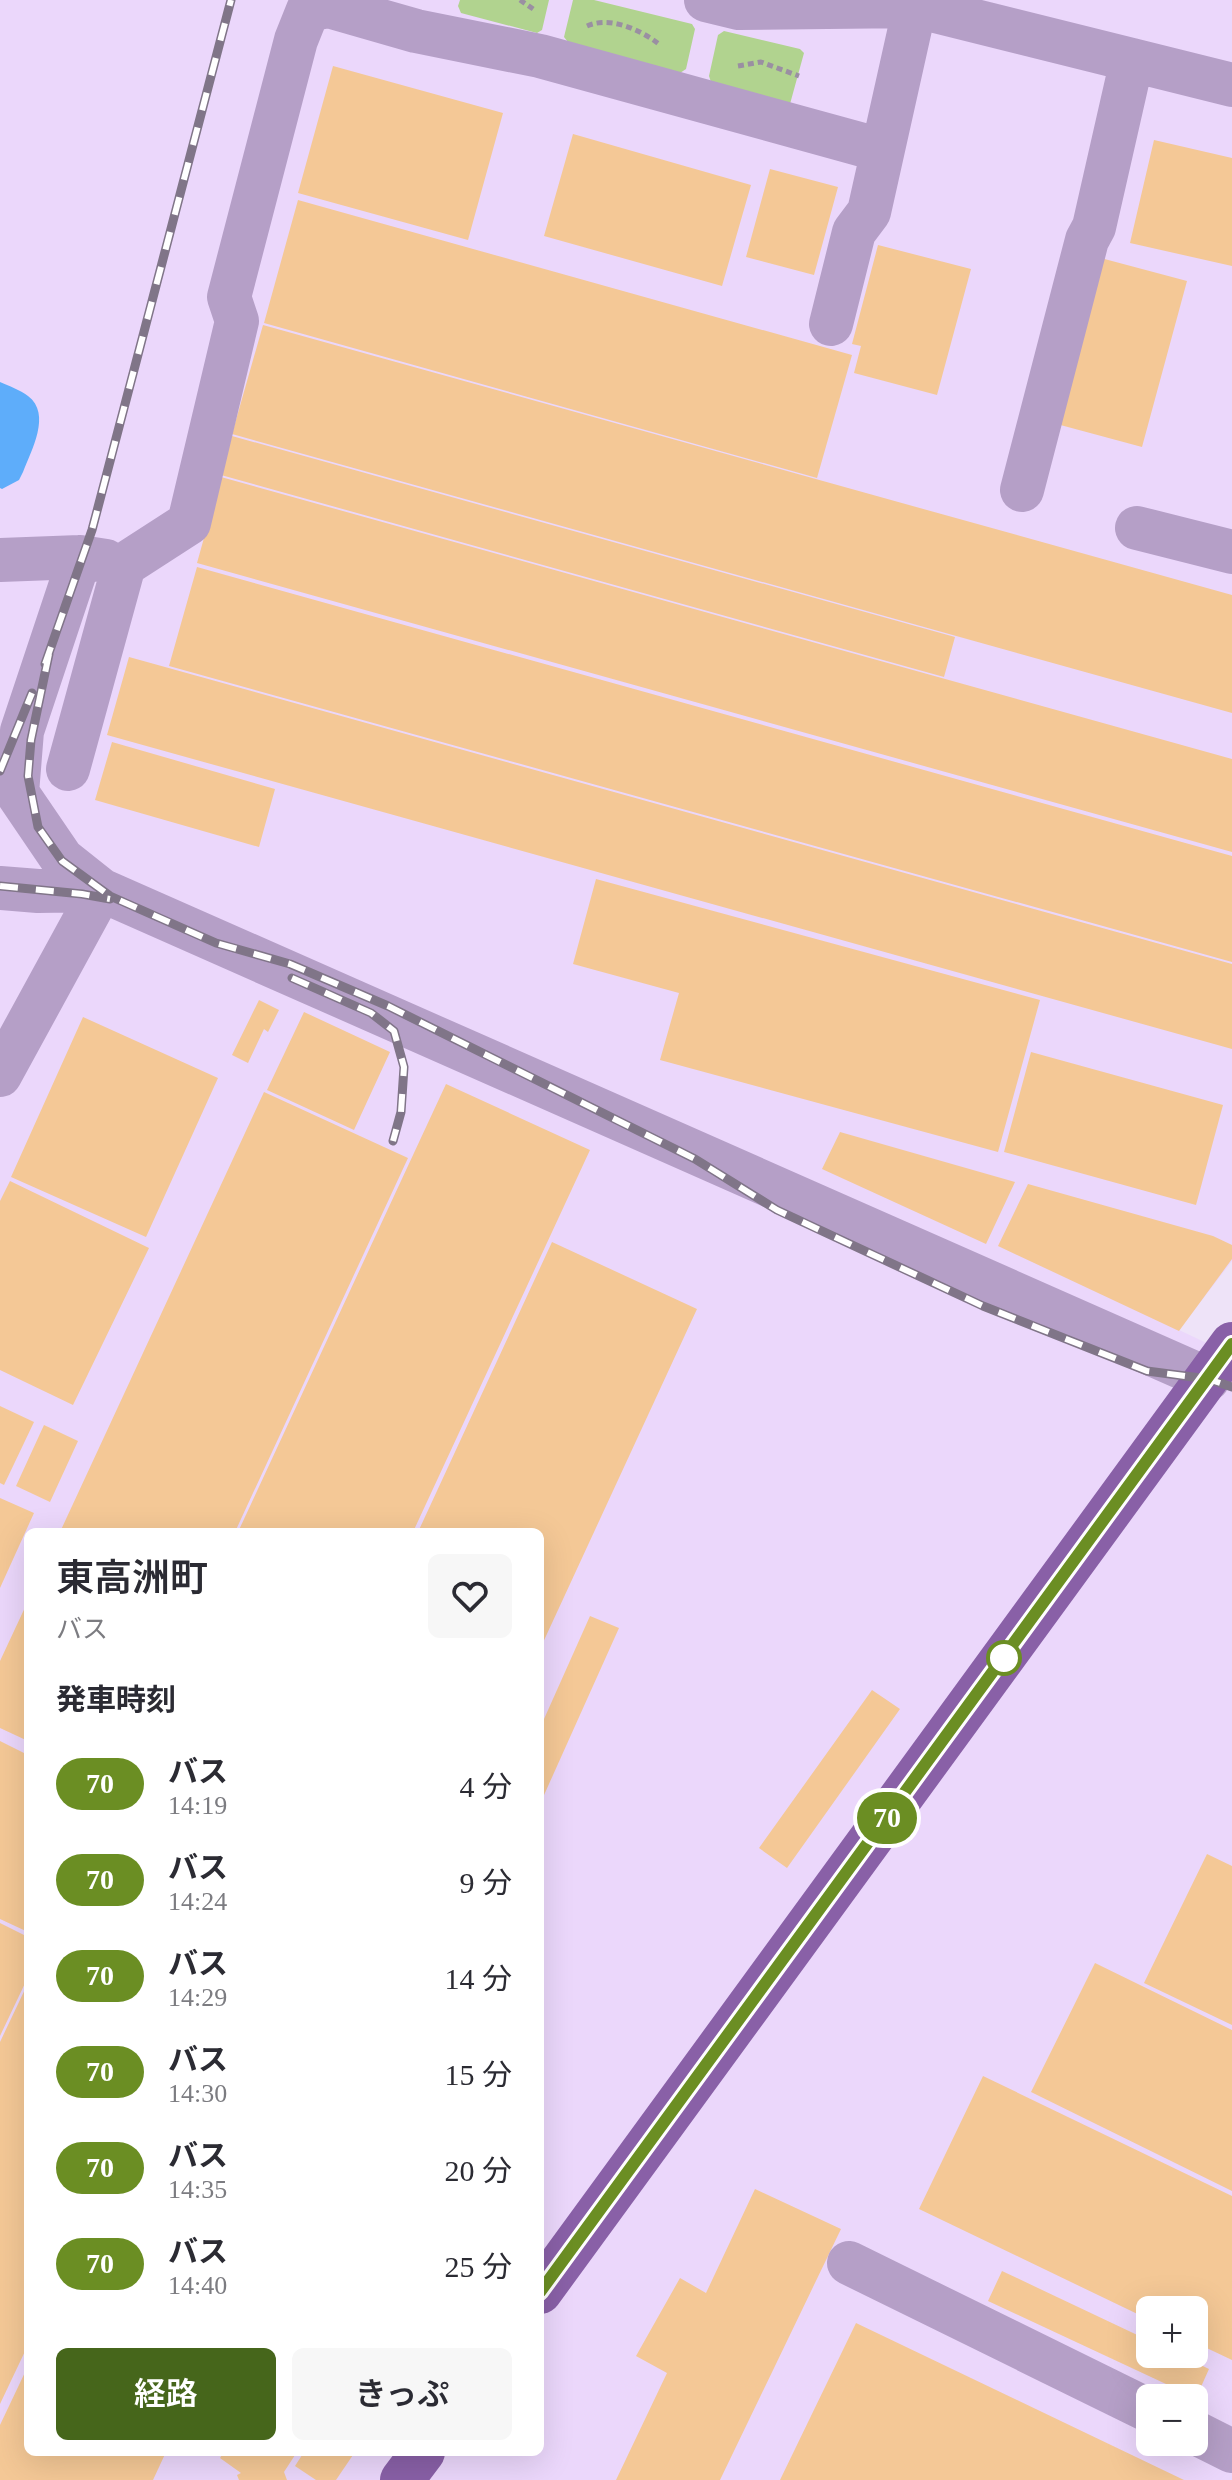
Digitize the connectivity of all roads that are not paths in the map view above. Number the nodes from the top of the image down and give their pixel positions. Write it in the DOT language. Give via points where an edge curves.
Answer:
graph roads {
  1 [pos="706,0"];
  2 [pos="915,6"];
  3 [pos="420,15"];
  4 [pos="1132,60"];
  5 [pos="1232,85"];
  6 [pos="881,150"];
  7 [pos="831,324"];
  8 [pos="1022,490"];
  9 [pos="1137,528"];
  10 [pos="1232,552"];
  11 [pos="80,557"];
  12 [pos="0,560"];
  13 [pos="124,565"];
  14 [pos="22,731"];
  15 [pos="0,769"];
  16 [pos="68,769"];
  17 [pos="0,888"];
  18 [pos="101,890"];
  19 [pos="0,1075"];
  20 [pos="1220,1362"];
  21 [pos="849,2263"];
  22 [pos="544,2287"];
  23 [pos="1136,2404"];
  24 [pos="1208,2439"];
  25 [pos="1232,2451"];
  26 [pos="420,2456"];
  27 [pos="402,2480"];
  1 -- 2 [label="lane" via="739,8"];
  2 -- 4 [label="lane"];
  2 -- 6 [label="lane"];
  3 -- 6 [label="lane" via="540,56"];
  3 -- 13 [label="lane" via="329,6 308,10 229,297 237,321 189,523"];
  4 -- 5 [label="lane"];
  4 -- 8 [label="lane" via="1094,227"];
  6 -- 7 [label="lane" via="869,212 854,232"];
  9 -- 10 [label="lane"];
  11 -- 12 [label="lane"];
  11 -- 13 [label="lane"];
  11 -- 14 [label="lane"];
  13 -- 16 [label="lane"];
  14 -- 15 [label="lane"];
  14 -- 18 [label="lane" via="17,793 62,859"];
  17 -- 18 [label="lane"];
  18 -- 19 [label="lane"];
  18 -- 20 [label="lane"];
  20 -- 22 [label="main road"];
  21 -- 23 [label="lane"];
  24 -- 25 [label="lane"];
  26 -- 27 [label="main road"];
}
